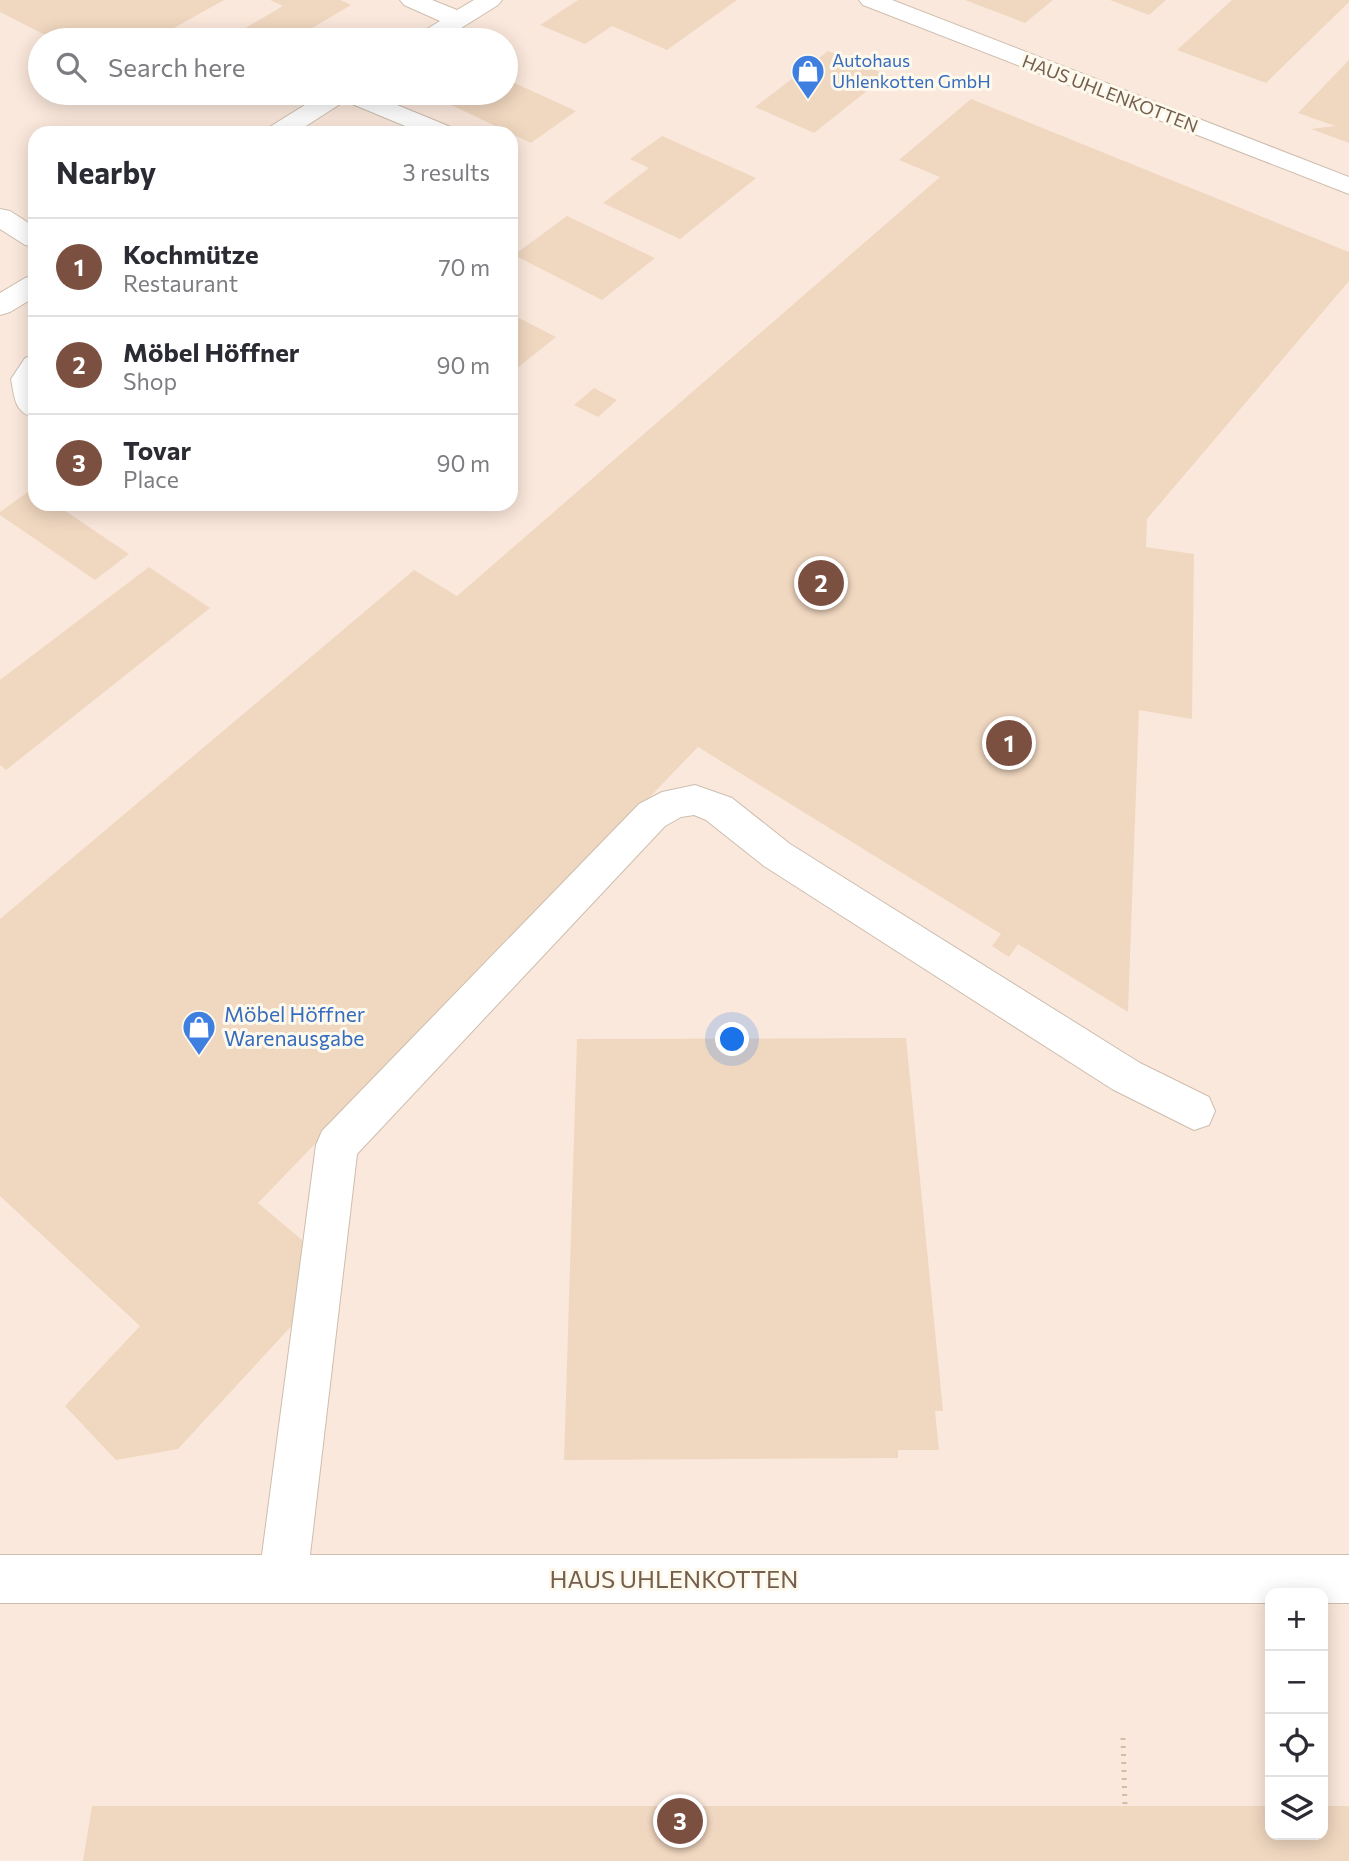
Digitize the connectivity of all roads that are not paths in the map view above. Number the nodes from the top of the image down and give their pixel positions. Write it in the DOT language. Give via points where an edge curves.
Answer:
graph roads {
  1 [pos="412,0"];
  2 [pos="490,0"];
  3 [pos="871,0"];
  4 [pos="459,19"];
  5 [pos="445,28"];
  6 [pos="322,105"];
  7 [pos="376,105"];
  8 [pos="288,126"];
  9 [pos="427,126"];
  10 [pos="1349,186"];
  11 [pos="0,217"];
  12 [pos="28,235"];
  13 [pos="0,273"];
  14 [pos="28,284"];
  15 [pos="28,288"];
  16 [pos="0,306"];
  17 [pos="1194,1111"];
  18 [pos="0,1579"];
  19 [pos="1349,1579"];
  20 [pos="283,1580"];
  1 -- 4 [label="street"];
  2 -- 4 [label="street"];
  3 -- 10 [label="street, HAUS UHLENKOTTEN"];
  4 -- 5 [label="street"];
  6 -- 8 [label="street"];
  7 -- 9 [label="street"];
  11 -- 12 [label="street"];
  13 -- 14 [label="street"];
  15 -- 16 [label="street"];
  17 -- 20 [label="street" via="1126,1076 777,855 719,809 695,800 675,803 652,815 337,1145"];
  18 -- 20 [label="street, HAUS UHLENKOTTEN"];
  19 -- 20 [label="street, HAUS UHLENKOTTEN"];
}
